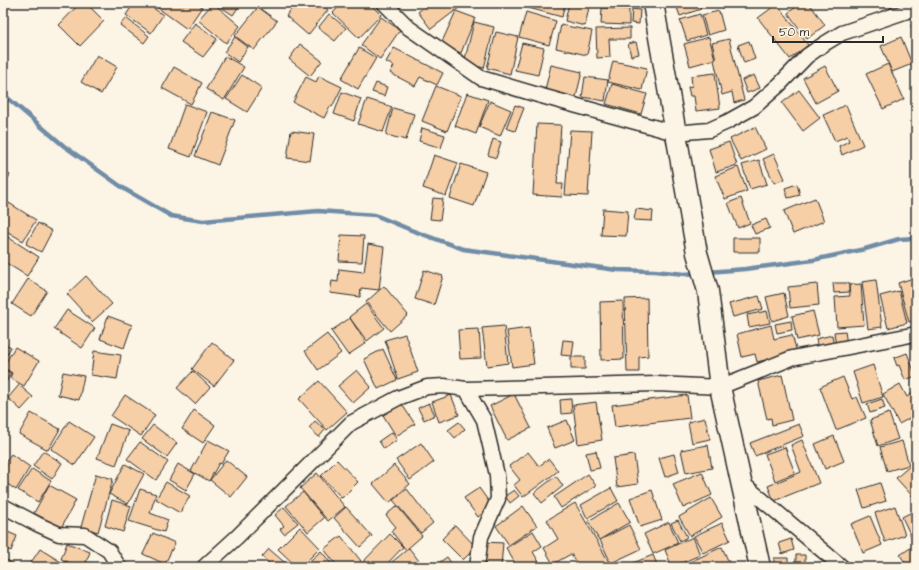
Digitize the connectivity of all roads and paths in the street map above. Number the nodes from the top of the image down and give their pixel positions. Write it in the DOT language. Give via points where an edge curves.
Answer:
graph roads {
  1 [pos="384,3"];
  2 [pos="653,3"];
  3 [pos="916,8"];
  4 [pos="676,133"];
  5 [pos="916,334"];
  6 [pos="720,387"];
  7 [pos="466,389"];
  8 [pos="741,482"];
  9 [pos="3,506"];
  10 [pos="119,567"];
  11 [pos="204,567"];
  12 [pos="477,567"];
  13 [pos="760,567"];
  14 [pos="842,567"];
  1 -- 4 [label="street" via="409,28 481,78"];
  2 -- 4 [label="main road"];
  3 -- 4 [label="street" via="842,34 824,44 806,56 779,85 754,106 727,122 709,130"];
  4 -- 6 [label="main road" via="697,253 708,291"];
  5 -- 6 [label="street" via="792,358"];
  6 -- 7 [label="street" via="657,384"];
  6 -- 8 [label="main road"];
  7 -- 11 [label="street" via="427,387 398,398 351,423"];
  7 -- 12 [label="street" via="484,420 497,475 498,499 481,537"];
  8 -- 13 [label="main road"];
  8 -- 14 [label="street"];
  9 -- 10 [label="street" via="59,534 85,534 109,550"];
}
